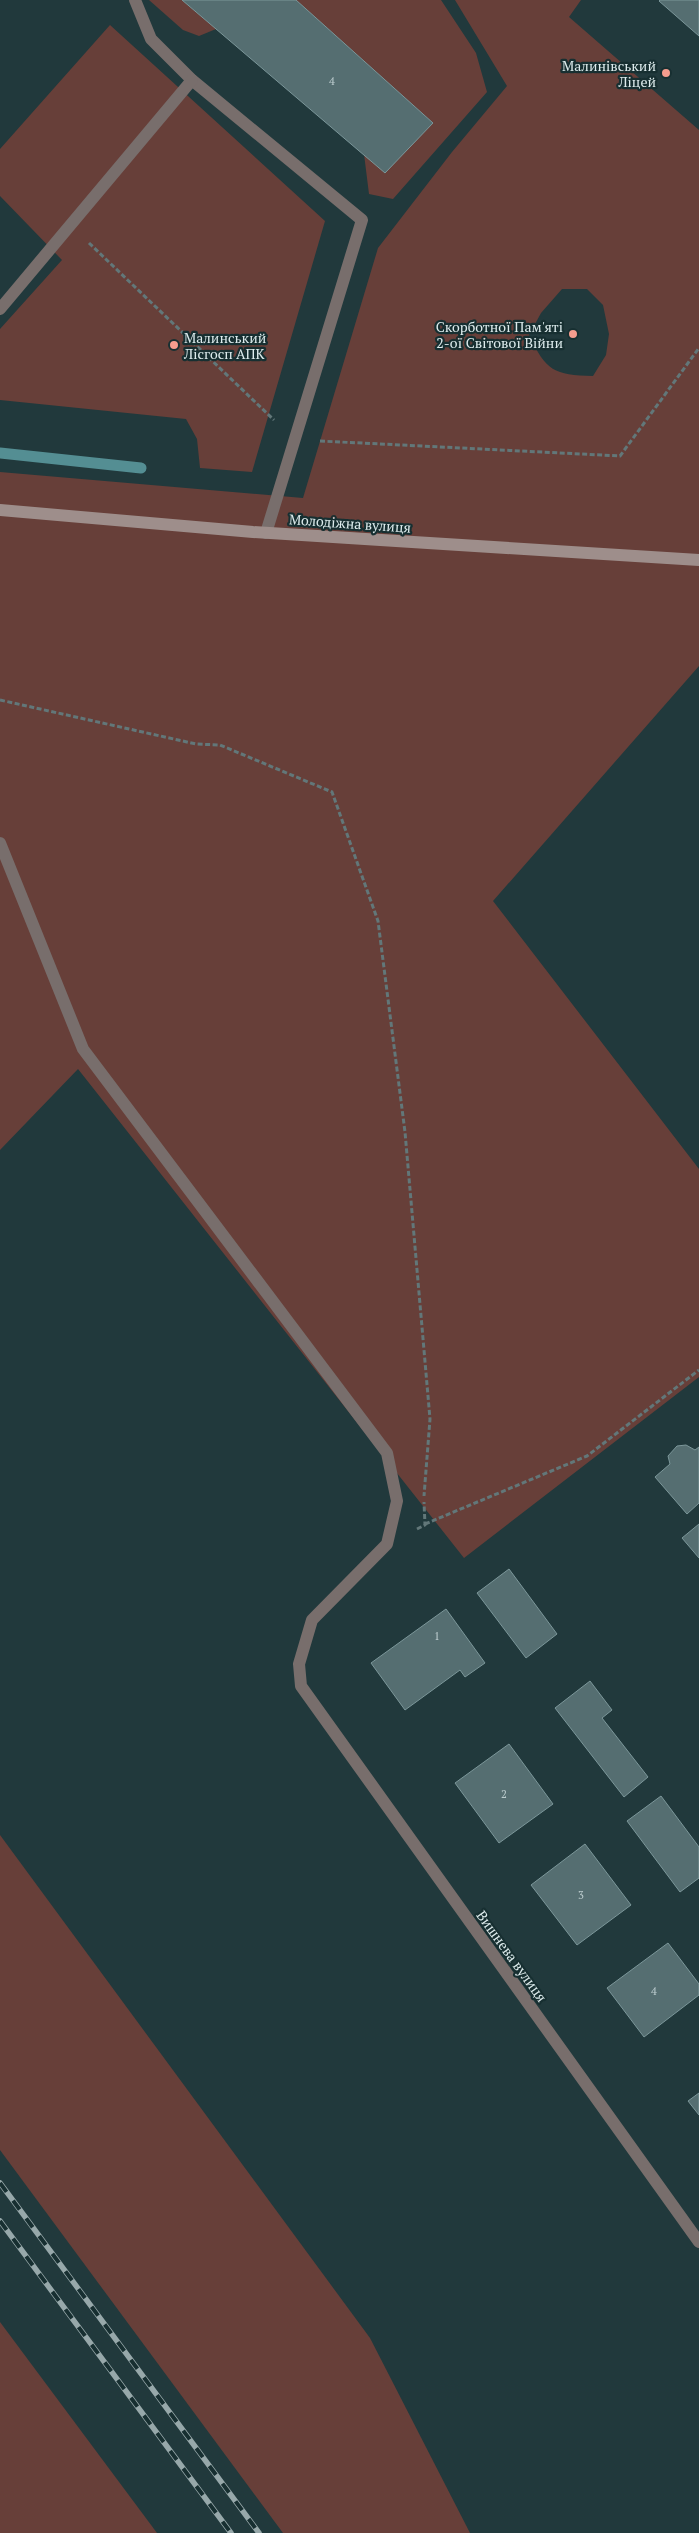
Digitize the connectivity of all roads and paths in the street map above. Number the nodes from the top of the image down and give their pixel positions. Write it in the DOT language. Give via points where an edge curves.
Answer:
graph roads {
  1 [pos="134,0"];
  2 [pos="192,80"];
  3 [pos="70,225"];
  4 [pos="0,309"];
  5 [pos="699,348"];
  6 [pos="294,440"];
  7 [pos="0,510"];
  8 [pos="266,533"];
  9 [pos="699,560"];
  10 [pos="0,700"];
  11 [pos="0,843"];
  12 [pos="699,1370"];
  13 [pos="425,1524"];
  14 [pos="387,1544"];
  15 [pos="699,2242"];
  1 -- 2 [label="street" via="150,38"];
  2 -- 3 [label="street"];
  2 -- 6 [label="street" via="362,220"];
  3 -- 4 [label="street"];
  3 -- 6 [label="path"];
  5 -- 6 [label="path" via="620,456"];
  6 -- 8 [label="street"];
  7 -- 8 [label="street, Молодіжна вулиця"];
  8 -- 9 [label="street, Молодіжна вулиця"];
  10 -- 13 [label="path" via="196,744 220,745 332,792 378,921 404,1122 430,1419 423,1485"];
  11 -- 14 [label="street" via="83,1049 387,1453 397,1501"];
  12 -- 13 [label="path" via="587,1456"];
  13 -- 14 [label="path"];
  14 -- 15 [label="street, Вишнева вулиця" via="312,1620 299,1664 301,1686"];
}
